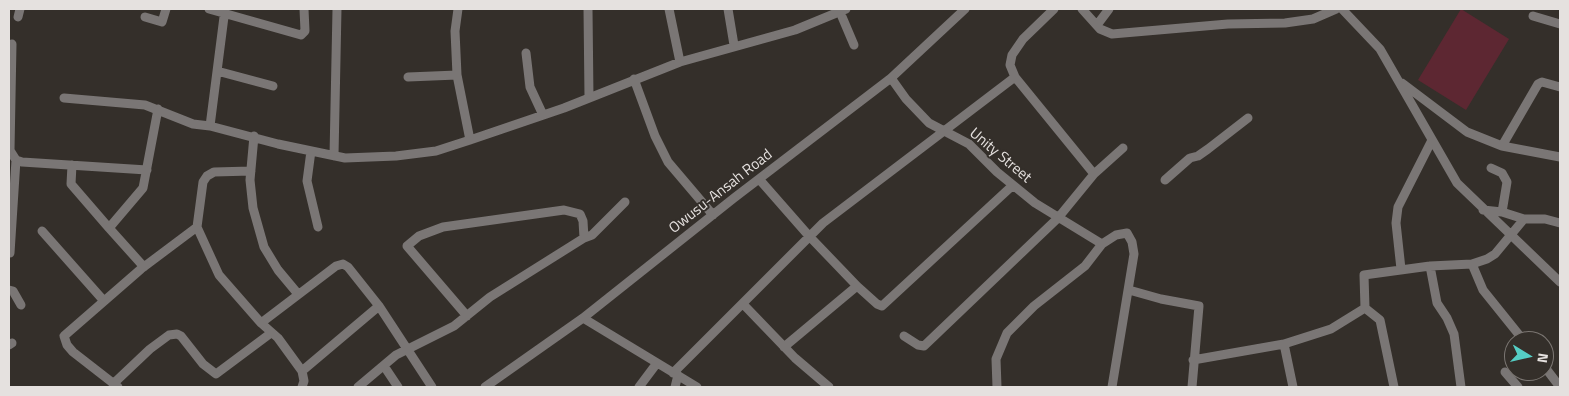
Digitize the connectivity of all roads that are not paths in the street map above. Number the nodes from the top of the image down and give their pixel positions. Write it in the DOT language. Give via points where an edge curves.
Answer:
graph roads {
  1 [pos="166,9"];
  2 [pos="209,9"];
  3 [pos="304,9"];
  4 [pos="337,9"];
  5 [pos="458,9"];
  6 [pos="588,9"];
  7 [pos="669,9"];
  8 [pos="728,9"];
  9 [pos="965,9"];
  10 [pos="1054,9"];
  11 [pos="1082,9"];
  12 [pos="1109,9"];
  13 [pos="1336,9"];
  14 [pos="1342,9"];
  15 [pos="843,10"];
  16 [pos="225,11"];
  17 [pos="1533,16"];
  18 [pos="145,17"];
  19 [pos="1560,24"];
  20 [pos="1097,25"];
  21 [pos="12,44"];
  22 [pos="734,45"];
  23 [pos="854,45"];
  24 [pos="526,53"];
  25 [pos="680,62"];
  26 [pos="218,71"];
  27 [pos="457,75"];
  28 [pos="408,77"];
  29 [pos="1015,77"];
  30 [pos="891,78"];
  31 [pos="634,79"];
  32 [pos="1399,81"];
  33 [pos="274,86"];
  34 [pos="1560,87"];
  35 [pos="64,98"];
  36 [pos="589,98"];
  37 [pos="158,109"];
  38 [pos="543,115"];
  39 [pos="1248,118"];
  40 [pos="210,126"];
  41 [pos="943,131"];
  42 [pos="254,136"];
  43 [pos="470,140"];
  44 [pos="1431,142"];
  45 [pos="1502,146"];
  46 [pos="1123,148"];
  47 [pos="9,149"];
  48 [pos="311,151"];
  49 [pos="334,156"];
  50 [pos="1560,157"];
  51 [pos="16,160"];
  52 [pos="72,165"];
  53 [pos="1492,168"];
  54 [pos="147,170"];
  55 [pos="251,171"];
  56 [pos="1094,174"];
  57 [pos="759,179"];
  58 [pos="1166,180"];
  59 [pos="1012,186"];
  60 [pos="625,202"];
  61 [pos="1483,210"];
  62 [pos="1502,212"];
  63 [pos="713,215"];
  64 [pos="1058,218"];
  65 [pos="1524,219"];
  66 [pos="1560,223"];
  67 [pos="197,227"];
  68 [pos="318,227"];
  69 [pos="109,228"];
  70 [pos="42,232"];
  71 [pos="809,236"];
  72 [pos="1511,236"];
  73 [pos="584,238"];
  74 [pos="1102,244"];
  75 [pos="10,253"];
  76 [pos="1472,264"];
  77 [pos="1430,266"];
  78 [pos="144,267"];
  79 [pos="1401,269"];
  80 [pos="1560,282"];
  81 [pos="857,286"];
  82 [pos="9,290"];
  83 [pos="1129,290"];
  84 [pos="298,294"];
  85 [pos="104,301"];
  86 [pos="21,304"];
  87 [pos="743,304"];
  88 [pos="379,306"];
  89 [pos="1365,308"];
  90 [pos="467,316"];
  91 [pos="583,318"];
  92 [pos="261,323"];
  93 [pos="1516,331"];
  94 [pos="271,333"];
  95 [pos="904,336"];
  96 [pos="1284,344"];
  97 [pos="784,347"];
  98 [pos="407,350"];
  99 [pos="1193,360"];
  100 [pos="657,362"];
  101 [pos="384,366"];
  102 [pos="302,371"];
  103 [pos="676,374"];
  104 [pos="115,386"];
  105 [pos="302,387"];
  106 [pos="358,387"];
  107 [pos="398,387"];
  108 [pos="432,387"];
  109 [pos="486,387"];
  110 [pos="639,387"];
  111 [pos="675,387"];
  112 [pos="697,387"];
  113 [pos="829,387"];
  114 [pos="997,387"];
  115 [pos="1112,387"];
  116 [pos="1192,387"];
  117 [pos="1294,387"];
  118 [pos="1394,387"];
  119 [pos="1461,387"];
  1 -- 18 [label="street" via="162,22"];
  2 -- 16 [label="street"];
  3 -- 16 [label="street" via="305,31 301,35 240,19"];
  4 -- 49 [label="street"];
  5 -- 27 [label="street" via="455,30"];
  6 -- 36 [label="street"];
  7 -- 25 [label="street"];
  8 -- 22 [label="street"];
  9 -- 30 [label="street, Owusu-Ansah Road"];
  10 -- 29 [label="street" via="1023,39 1012,55 1010,65"];
  11 -- 20 [label="street"];
  12 -- 20 [label="street"];
  13 -- 20 [label="street" via="1313,19 1285,23 1228,24 1112,34"];
  14 -- 32 [label="street" via="1372,38"];
  15 -- 22 [label="street" via="795,30"];
  15 -- 23 [label="street"];
  16 -- 26 [label="street"];
  17 -- 19 [label="street"];
  21 -- 47 [label="street"];
  22 -- 25 [label="street"];
  24 -- 38 [label="street" via="530,87"];
  25 -- 31 [label="street"];
  26 -- 33 [label="street"];
  26 -- 40 [label="street"];
  27 -- 28 [label="street"];
  27 -- 43 [label="street"];
  29 -- 41 [label="street"];
  29 -- 56 [label="street"];
  30 -- 41 [label="street, Unity Street" via="921,115"];
  30 -- 57 [label="street, Owusu-Ansah Road"];
  31 -- 36 [label="street"];
  31 -- 63 [label="street" via="668,162"];
  32 -- 44 [label="street"];
  32 -- 45 [label="street" via="1467,132"];
  34 -- 45 [label="street" via="1542,82 1538,84"];
  35 -- 37 [label="street"];
  36 -- 38 [label="street"];
  37 -- 40 [label="street" via="193,124"];
  37 -- 54 [label="street"];
  38 -- 43 [label="street"];
  39 -- 58 [label="street" via="1198,156 1190,158"];
  40 -- 42 [label="street"];
  41 -- 59 [label="street, Unity Street" via="969,144"];
  41 -- 71 [label="street"];
  42 -- 48 [label="street"];
  42 -- 55 [label="street"];
  43 -- 49 [label="street" via="436,151 396,156"];
  44 -- 61 [label="street" via="1457,183"];
  44 -- 79 [label="street" via="1398,207 1396,223"];
  45 -- 50 [label="street"];
  46 -- 56 [label="street"];
  47 -- 51 [label="street"];
  48 -- 49 [label="street"];
  48 -- 68 [label="street" via="307,181"];
  51 -- 52 [label="street"];
  51 -- 75 [label="street"];
  52 -- 54 [label="street"];
  52 -- 69 [label="street" via="71,184"];
  53 -- 62 [label="street" via="1502,173 1507,182"];
  54 -- 69 [label="street" via="143,188"];
  55 -- 67 [label="street" via="214,172 208,176 203,182"];
  55 -- 84 [label="street" via="253,208 264,247"];
  56 -- 64 [label="street"];
  57 -- 63 [label="street, Owusu-Ansah Road"];
  57 -- 71 [label="street"];
  59 -- 64 [label="street, Unity Street"];
  59 -- 81 [label="street" via="884,305 877,304"];
  60 -- 73 [label="street" via="592,235"];
  61 -- 62 [label="street"];
  61 -- 72 [label="street"];
  62 -- 65 [label="street"];
  63 -- 91 [label="street, Owusu-Ansah Road"];
  64 -- 74 [label="street, Unity Street"];
  64 -- 95 [label="street" via="924,346"];
  65 -- 66 [label="street"];
  65 -- 72 [label="street"];
  67 -- 78 [label="street"];
  67 -- 92 [label="street" via="220,275"];
  69 -- 78 [label="street"];
  70 -- 85 [label="street"];
  71 -- 81 [label="street"];
  71 -- 87 [label="street"];
  72 -- 76 [label="street" via="1495,254"];
  72 -- 80 [label="street"];
  73 -- 90 [label="street" via="490,297"];
  73 -- 90 [label="street" via="580,214 564,210 443,228 420,236 407,246"];
  74 -- 83 [label="street" via="1120,234 1127,233 1130,237 1134,254"];
  74 -- 114 [label="street" via="1085,266 1006,333 996,359"];
  76 -- 77 [label="street"];
  76 -- 93 [label="street" via="1483,290"];
  77 -- 79 [label="street"];
  77 -- 119 [label="street" via="1436,303 1454,334"];
  78 -- 85 [label="street"];
  79 -- 89 [label="street" via="1364,275"];
  81 -- 97 [label="street"];
  82 -- 86 [label="street"];
  83 -- 99 [label="street" via="1199,306"];
  83 -- 115 [label="street"];
  84 -- 88 [label="street" via="343,264"];
  84 -- 92 [label="street"];
  85 -- 104 [label="street" via="67,332 64,340 88,366"];
  87 -- 97 [label="street"];
  87 -- 103 [label="street"];
  88 -- 98 [label="street"];
  88 -- 102 [label="street"];
  89 -- 96 [label="street" via="1331,329"];
  89 -- 118 [label="street" via="1380,320"];
  90 -- 98 [label="street"];
  91 -- 100 [label="street"];
  91 -- 109 [label="street, Owusu-Ansah Road"];
  92 -- 94 [label="street"];
  94 -- 102 [label="street"];
  94 -- 104 [label="street" via="216,374 203,364 180,336 169,335 150,349"];
  96 -- 99 [label="street"];
  96 -- 117 [label="street"];
  97 -- 113 [label="street"];
  98 -- 101 [label="street"];
  98 -- 108 [label="street"];
  99 -- 116 [label="street"];
  100 -- 103 [label="street"];
  100 -- 110 [label="street"];
  101 -- 106 [label="street"];
  101 -- 107 [label="street"];
  102 -- 105 [label="street"];
  103 -- 111 [label="street"];
  103 -- 112 [label="street"];
}
